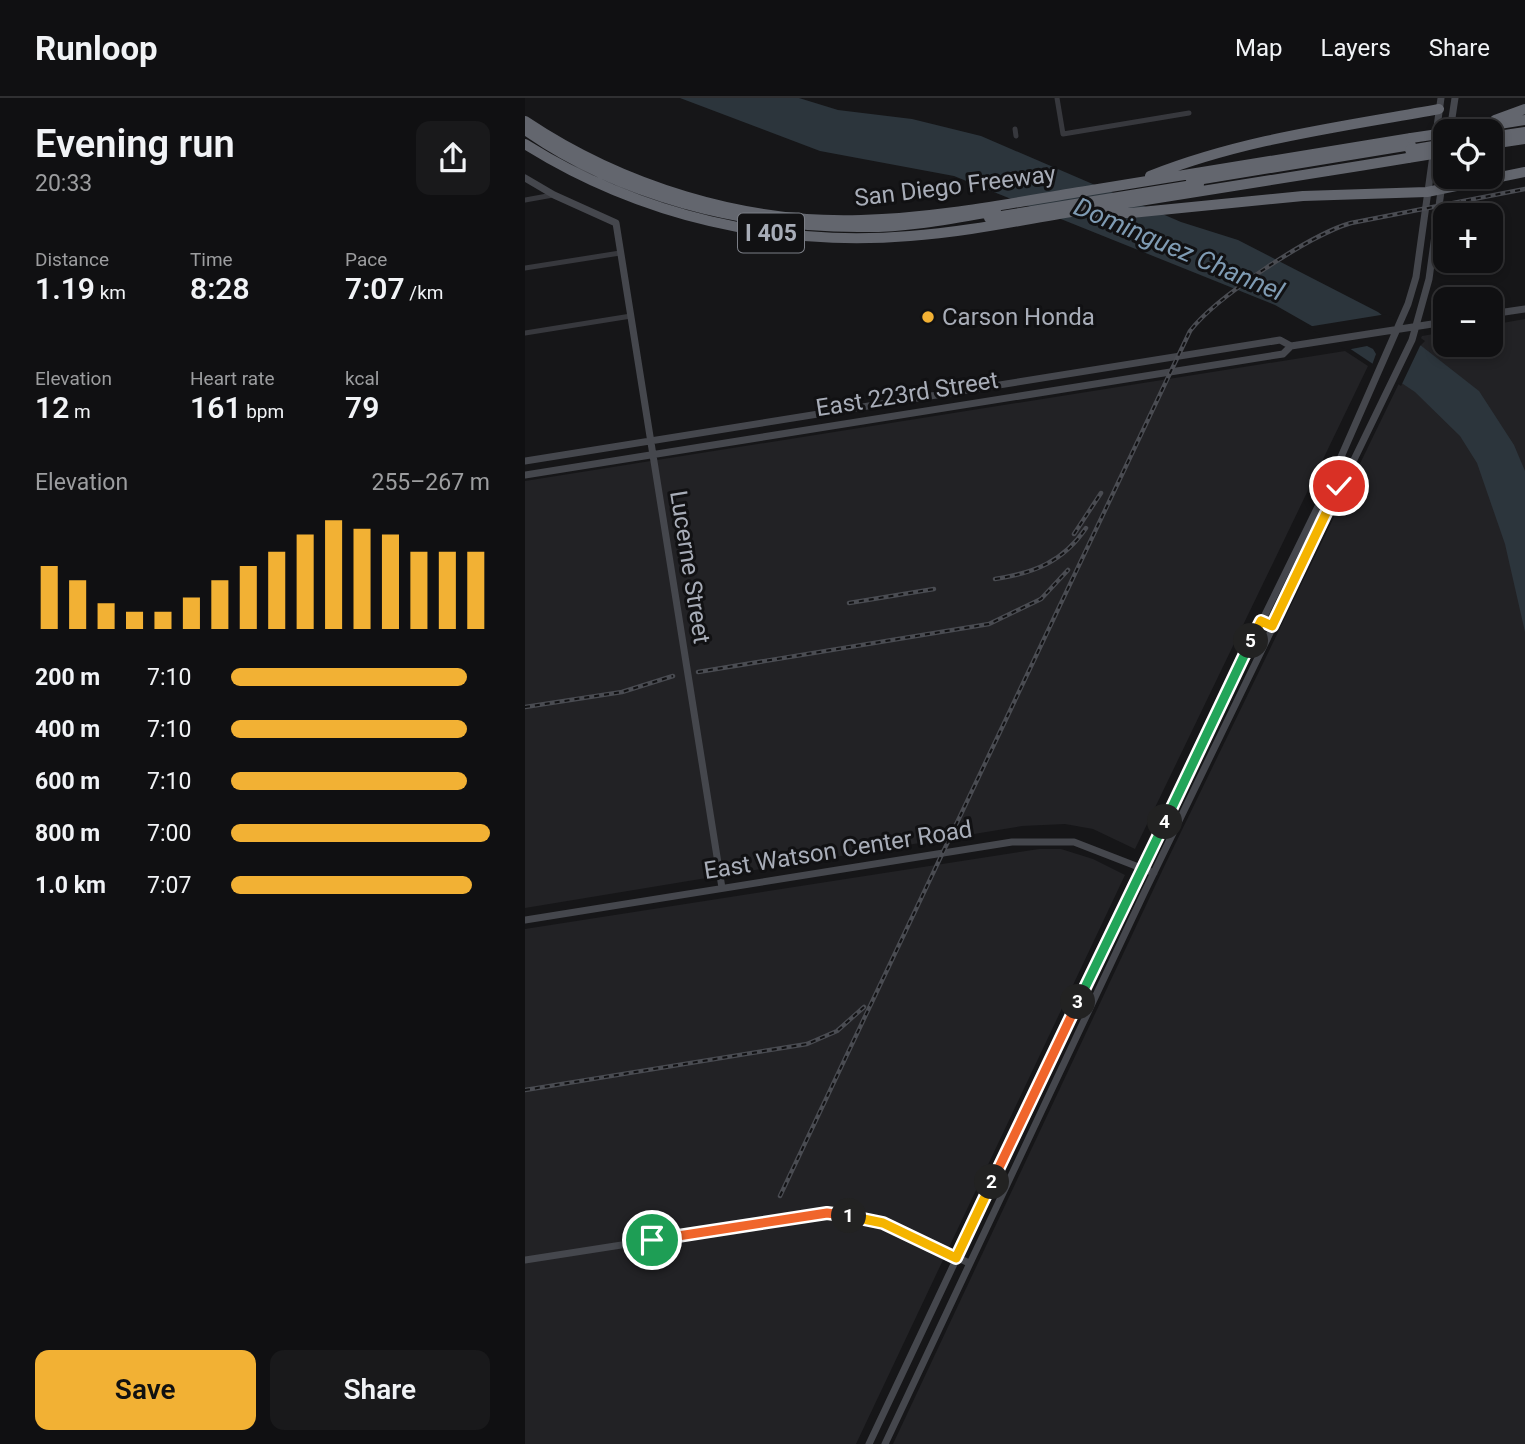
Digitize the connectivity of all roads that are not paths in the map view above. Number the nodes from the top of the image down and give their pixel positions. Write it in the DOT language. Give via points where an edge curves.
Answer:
graph roads {
  1 [pos="1057,98"];
  2 [pos="1455,98"];
  3 [pos="1440,103"];
  4 [pos="1525,109"];
  5 [pos="1189,113"];
  6 [pos="1451,119"];
  7 [pos="1498,119"];
  8 [pos="1525,120"];
  9 [pos="525,121"];
  10 [pos="1503,124"];
  11 [pos="1525,129"];
  12 [pos="525,132"];
  13 [pos="1503,133"];
  14 [pos="1433,138"];
  15 [pos="1525,139"];
  16 [pos="1503,142"];
  17 [pos="525,144"];
  18 [pos="1433,144"];
  19 [pos="1410,148"];
  20 [pos="1433,151"];
  21 [pos="1525,172"];
  22 [pos="525,178"];
  23 [pos="1130,184"];
  24 [pos="1441,191"];
  25 [pos="1426,192"];
  26 [pos="554,195"];
  27 [pos="525,200"];
  28 [pos="1439,203"];
  29 [pos="1068,212"];
  30 [pos="1421,239"];
  31 [pos="1433,242"];
  32 [pos="1433,249"];
  33 [pos="621,253"];
  34 [pos="525,268"];
  35 [pos="1525,309"];
  36 [pos="1503,312"];
  37 [pos="631,316"];
  38 [pos="1433,322"];
  39 [pos="1419,324"];
  40 [pos="1397,330"];
  41 [pos="525,333"];
  42 [pos="1290,346"];
  43 [pos="651,440"];
  44 [pos="653,454"];
  45 [pos="525,461"];
  46 [pos="525,475"];
  47 [pos="1261,621"];
  48 [pos="1272,626"];
  49 [pos="1141,868"];
  50 [pos="1154,873"];
  51 [pos="722,888"];
  52 [pos="525,920"];
  53 [pos="956,1258"];
  54 [pos="525,1260"];
  55 [pos="969,1264"];
  56 [pos="869,1444"];
  57 [pos="885,1444"];
  1 -- 5 [label="street" via="1063,134"];
  2 -- 6 [label="main road"];
  3 -- 23 [label="highway" via="1216,152"];
  3 -- 25 [label="main road"];
  4 -- 7 [label="highway"];
  8 -- 10 [label="highway"];
  9 -- 23 [label="highway, San Diego Freeway / I 405" via="589,158 643,181 703,201 757,212 858,220 915,216"];
  11 -- 13 [label="highway"];
  12 -- 19 [label="highway" via="570,162 630,190 694,210 803,229 887,230"];
  14 -- 19 [label="highway, San Diego Freeway / I 405, bridge"];
  15 -- 16 [label="highway"];
  17 -- 29 [label="highway, San Diego Freeway / I 405" via="638,200 758,232 885,238"];
  18 -- 19 [label="highway, bridge"];
  19 -- 20 [label="highway, San Diego Freeway / I 405, bridge"];
  19 -- 23 [label="highway, San Diego Freeway / I 405"];
  19 -- 29 [label="highway, San Diego Freeway / I 405"];
  21 -- 24 [label="highway"];
  22 -- 26 [label="main road"];
  24 -- 25 [label="highway"];
  24 -- 28 [label="main road"];
  25 -- 29 [label="highway" via="1303,196 1131,213"];
  25 -- 30 [label="main road"];
  26 -- 27 [label="street"];
  26 -- 33 [label="main road, Lucerne Street" via="616,223"];
  30 -- 31 [label="main road"];
  30 -- 40 [label="main road" via="1416,277"];
  32 -- 39 [label="main road"];
  33 -- 34 [label="street"];
  33 -- 37 [label="main road, Lucerne Street"];
  35 -- 36 [label="main road"];
  37 -- 41 [label="street"];
  37 -- 43 [label="main road, Lucerne Street"];
  38 -- 39 [label="main road"];
  39 -- 40 [label="main road, East 223rd Street"];
  39 -- 48 [label="main road"];
  40 -- 42 [label="main road, East 223rd Street"];
  40 -- 47 [label="main road" via="1330,482"];
  42 -- 43 [label="main road, East 223rd Street" via="1280,340"];
  42 -- 44 [label="main road, East 223rd Street" via="1283,354"];
  43 -- 44 [label="main road, Lucerne Street"];
  43 -- 45 [label="main road, East 223rd Street"];
  44 -- 46 [label="main road, East 223rd Street"];
  44 -- 51 [label="main road, Lucerne Street"];
  47 -- 48 [label="main road"];
  47 -- 49 [label="main road"];
  48 -- 50 [label="main road"];
  49 -- 50 [label="main road, East Watson Center Road"];
  49 -- 51 [label="main road, East Watson Center Road" via="1074,842 1046,840"];
  49 -- 53 [label="main road"];
  50 -- 55 [label="main road"];
  51 -- 52 [label="main road, East Watson Center Road"];
  53 -- 54 [label="main road" via="883,1223 827,1213"];
  53 -- 55 [label="main road"];
  53 -- 56 [label="main road"];
  55 -- 57 [label="main road"];
}
